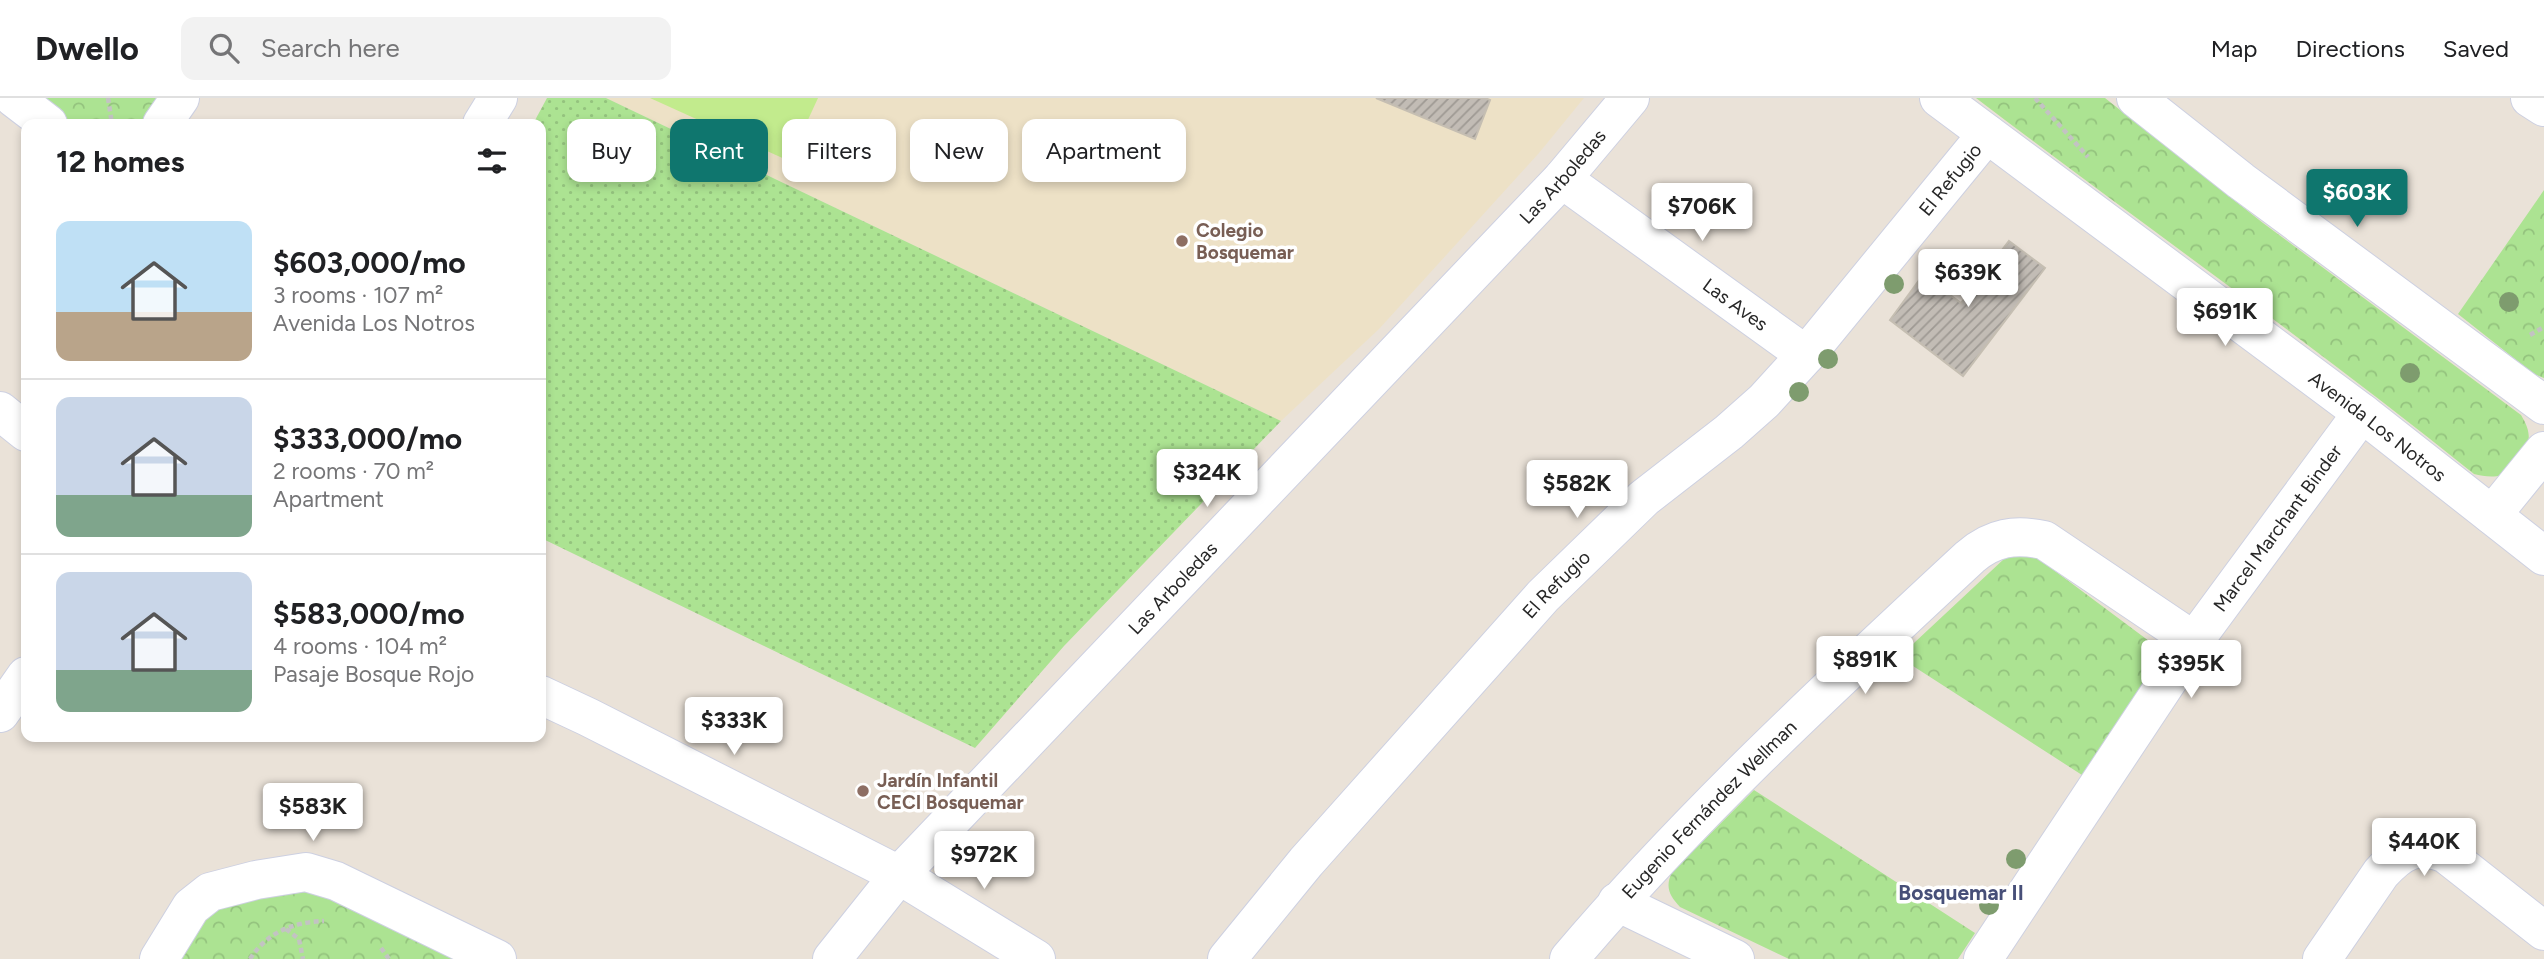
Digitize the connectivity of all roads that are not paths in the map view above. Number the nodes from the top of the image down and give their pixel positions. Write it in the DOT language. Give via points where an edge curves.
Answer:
graph roads {
  1 [pos="14,98"];
  2 [pos="180,98"];
  3 [pos="498,98"];
  4 [pos="1630,98"];
  5 [pos="1939,98"];
  6 [pos="2530,98"];
  7 [pos="2157,104"];
  8 [pos="2544,107"];
  9 [pos="41,119"];
  10 [pos="165,119"];
  11 [pos="485,119"];
  12 [pos="1987,134"];
  13 [pos="1562,179"];
  14 [pos="1806,355"];
  15 [pos="2544,405"];
  16 [pos="0,411"];
  17 [pos="2362,413"];
  18 [pos="21,428"];
  19 [pos="2544,451"];
  20 [pos="2492,515"];
  21 [pos="2544,556"];
  22 [pos="2194,641"];
  23 [pos="21,683"];
  24 [pos="546,697"];
  25 [pos="0,713"];
  26 [pos="899,875"];
  27 [pos="1617,902"];
  28 [pos="2544,931"];
  29 [pos="159,959"];
  30 [pos="497,959"];
  31 [pos="832,959"];
  32 [pos="1036,959"];
  33 [pos="1227,959"];
  34 [pos="1569,959"];
  35 [pos="1735,959"];
  36 [pos="1983,959"];
  37 [pos="2322,959"];
  1 -- 9 [label="street"];
  2 -- 10 [label="street"];
  3 -- 11 [label="street"];
  4 -- 13 [label="street, Las Arboledas"];
  5 -- 12 [label="street, Avenida Los Notros"];
  6 -- 8 [label="street"];
  7 -- 15 [label="street" via="2209,157"];
  12 -- 14 [label="street, El Refugio"];
  12 -- 17 [label="street, Avenida Los Notros"];
  13 -- 14 [label="street, Las Aves"];
  13 -- 26 [label="street, Las Arboledas"];
  14 -- 33 [label="street, El Refugio" via="1764,401 1644,498 1543,596 1315,851"];
  16 -- 18 [label="street"];
  17 -- 20 [label="street, Avenida Los Notros"];
  17 -- 22 [label="street, Marcel Marchant Binder"];
  19 -- 20 [label="street"];
  20 -- 21 [label="street, Avenida Los Notros"];
  22 -- 27 [label="street, Eugenio Fernández Wellman" via="2044,540 2025,536 1993,541 1970,557 1789,726"];
  22 -- 36 [label="street, Marcel Marchant Binder"];
  23 -- 25 [label="street"];
  24 -- 26 [label="street"];
  26 -- 31 [label="street, Las Arboledas"];
  26 -- 32 [label="street"];
  27 -- 34 [label="street, Eugenio Fernández Wellman"];
  27 -- 35 [label="street"];
  28 -- 37 [label="street" via="2446,854 2429,847 2392,861"];
  29 -- 30 [label="street" via="191,907 210,892 306,872 336,881"];
}
